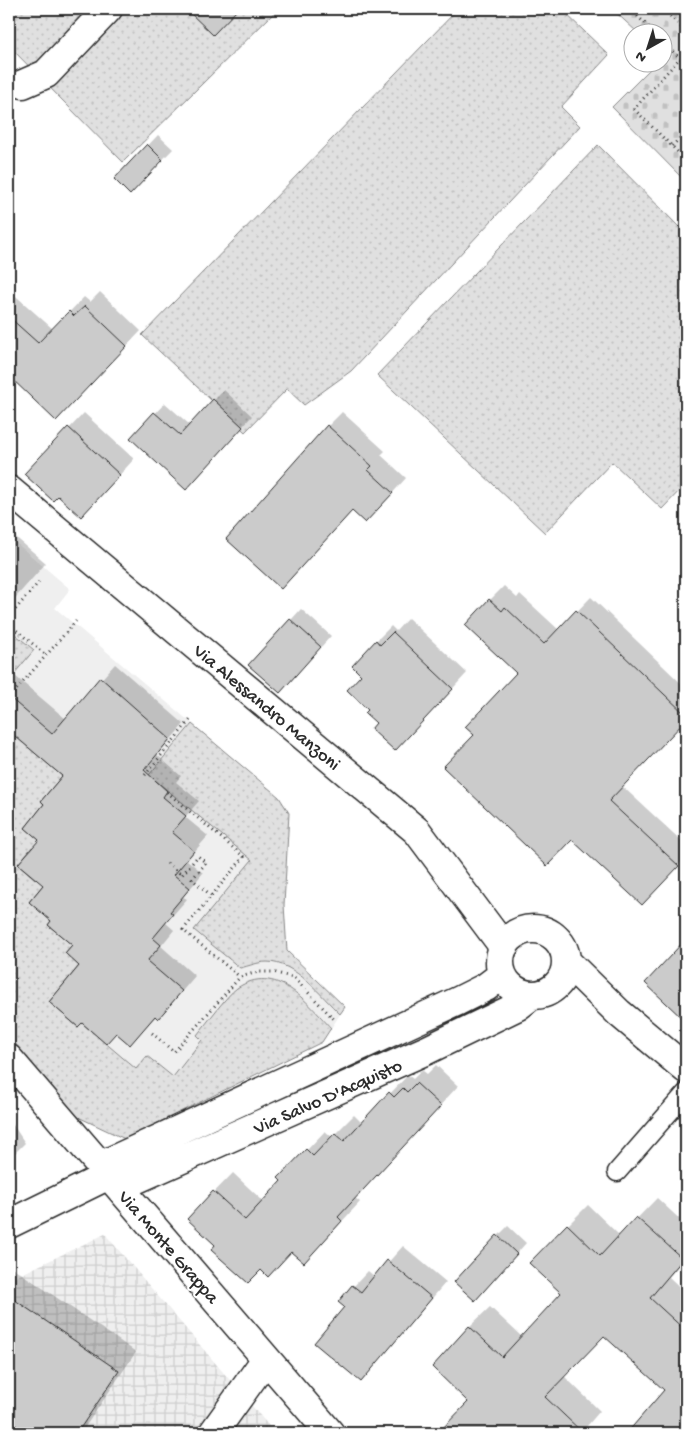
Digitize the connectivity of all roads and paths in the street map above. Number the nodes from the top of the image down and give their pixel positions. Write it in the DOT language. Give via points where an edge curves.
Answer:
graph roads {
  1 [pos="108,9"];
  2 [pos="630,9"];
  3 [pos="645,9"];
  4 [pos="663,9"];
  5 [pos="637,16"];
  6 [pos="643,22"];
  7 [pos="686,32"];
  8 [pos="672,50"];
  9 [pos="680,58"];
  10 [pos="686,62"];
  11 [pos="23,84"];
  12 [pos="686,132"];
  13 [pos="672,146"];
  14 [pos="686,160"];
  15 [pos="9,490"];
  16 [pos="39,582"];
  17 [pos="9,617"];
  18 [pos="76,621"];
  19 [pos="9,624"];
  20 [pos="46,656"];
  21 [pos="10,698"];
  22 [pos="191,719"];
  23 [pos="145,774"];
  24 [pos="167,792"];
  25 [pos="167,863"];
  26 [pos="212,896"];
  27 [pos="503,946"];
  28 [pos="566,961"];
  29 [pos="502,976"];
  30 [pos="240,977"];
  31 [pos="542,993"];
  32 [pos="619,1013"];
  33 [pos="336,1021"];
  34 [pos="152,1033"];
  35 [pos="9,1060"];
  36 [pos="686,1069"];
  37 [pos="686,1093"];
  38 [pos="617,1172"];
  39 [pos="110,1176"];
  40 [pos="9,1224"];
  41 [pos="266,1359"];
  42 [pos="213,1433"];
  43 [pos="330,1433"];
  1 -- 11 [label="street" via="46,74"];
  2 -- 5 [label="path"];
  3 -- 5 [label="path"];
  4 -- 7 [label="path"];
  5 -- 6 [label="path"];
  8 -- 9 [label="path"];
  9 -- 10 [label="path"];
  9 -- 13 [label="path" via="634,109"];
  12 -- 13 [label="path"];
  13 -- 14 [label="path"];
  15 -- 27 [label="street, Via Alessandro Manzoni" via="417,831"];
  16 -- 17 [label="path"];
  18 -- 20 [label="path"];
  19 -- 20 [label="path"];
  20 -- 21 [label="path"];
  22 -- 23 [label="path"];
  24 -- 26 [label="path" via="244,857"];
  25 -- 26 [label="path" via="182,875 198,856 206,863 192,879"];
  26 -- 30 [label="path" via="183,930"];
  27 -- 28 [label="street" via="517,933 535,929 550,934 562,945"];
  27 -- 29 [label="street" via="499,960"];
  28 -- 31 [label="street" via="563,977"];
  28 -- 32 [label="street"];
  29 -- 31 [label="street" via="513,990"];
  29 -- 39 [label="street, Via Salvo D'Acquisto" via="486,987"];
  30 -- 33 [label="path" via="273,972 294,978"];
  30 -- 34 [label="path" via="174,1052"];
  31 -- 32 [label="street" via="566,990"];
  31 -- 39 [label="street, Via Salvo D'Acquisto" via="427,1050"];
  32 -- 36 [label="street"];
  35 -- 39 [label="street, Via Monte Grappa"];
  37 -- 38 [label="lane"];
  39 -- 40 [label="street, Via Salvo D'Acquisto"];
  39 -- 41 [label="street, Via Monte Grappa"];
  41 -- 42 [label="street"];
  41 -- 43 [label="street, Via Monte Grappa"];
}
